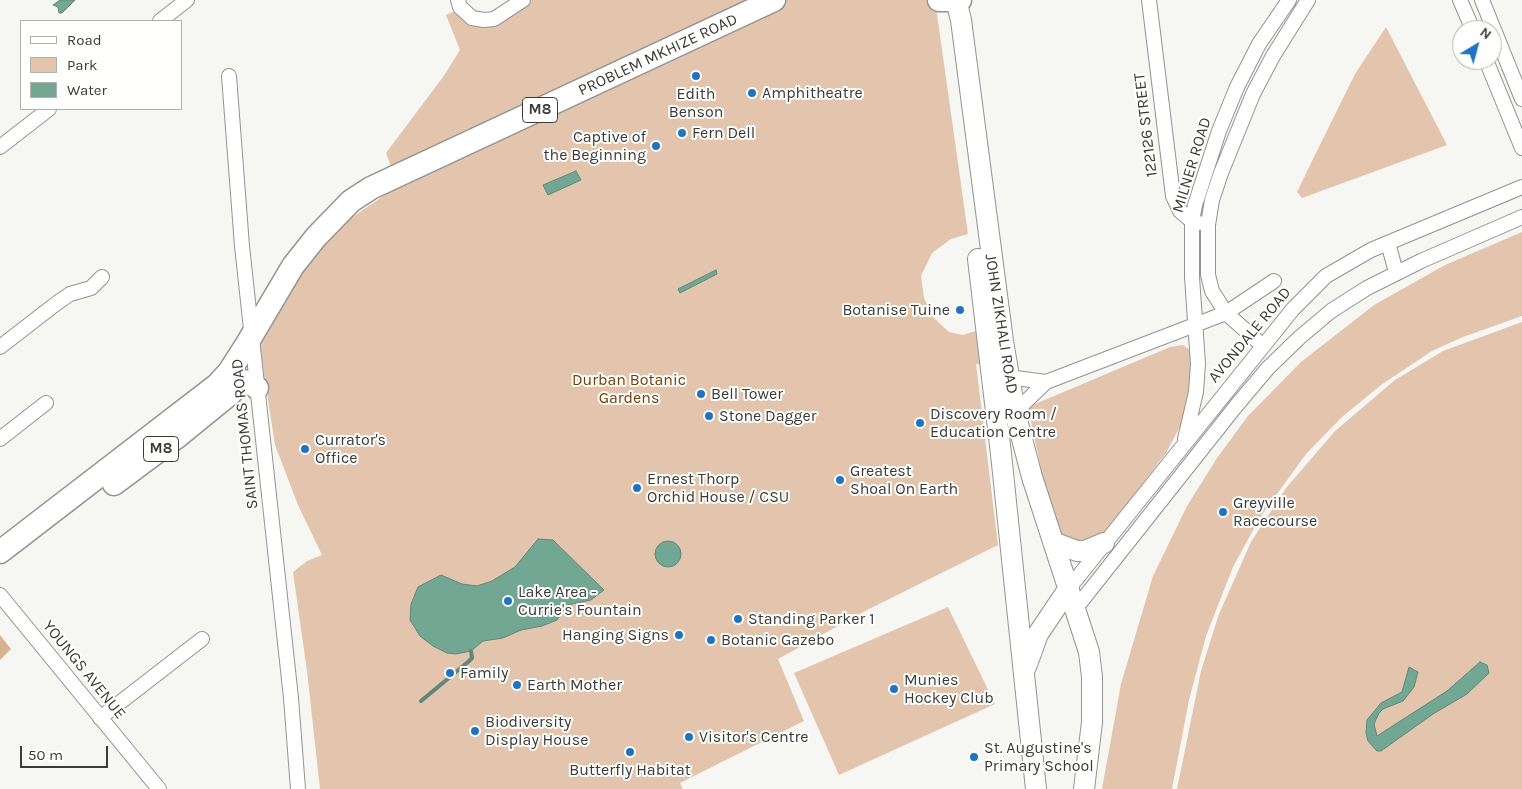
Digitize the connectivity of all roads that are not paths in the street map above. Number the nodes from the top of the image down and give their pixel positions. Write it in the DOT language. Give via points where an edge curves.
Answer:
graph roads {
  1 [pos="187,0"];
  2 [pos="458,0"];
  3 [pos="523,0"];
  4 [pos="774,0"];
  5 [pos="950,0"];
  6 [pos="1149,0"];
  7 [pos="1289,0"];
  8 [pos="1308,0"];
  9 [pos="1486,1"];
  10 [pos="1463,6"];
  11 [pos="161,20"];
  12 [pos="1469,20"];
  13 [pos="1260,43"];
  14 [pos="1275,52"];
  15 [pos="1490,70"];
  16 [pos="229,76"];
  17 [pos="1237,87"];
  18 [pos="1253,94"];
  19 [pos="1522,98"];
  20 [pos="48,110"];
  21 [pos="0,147"];
  22 [pos="1522,148"];
  23 [pos="1522,187"];
  24 [pos="1522,216"];
  25 [pos="1192,221"];
  26 [pos="1208,225"];
  27 [pos="1388,243"];
  28 [pos="1396,272"];
  29 [pos="102,277"];
  30 [pos="1274,280"];
  31 [pos="1226,313"];
  32 [pos="1197,324"];
  33 [pos="255,331"];
  34 [pos="1263,346"];
  35 [pos="0,347"];
  36 [pos="1008,377"];
  37 [pos="1046,382"];
  38 [pos="249,384"];
  39 [pos="46,403"];
  40 [pos="1015,412"];
  41 [pos="0,439"];
  42 [pos="1183,444"];
  43 [pos="1053,542"];
  44 [pos="1104,543"];
  45 [pos="0,552"];
  46 [pos="0,569"];
  47 [pos="1069,588"];
  48 [pos="0,596"];
  49 [pos="1078,613"];
  50 [pos="1046,621"];
  51 [pos="202,639"];
  52 [pos="1024,674"];
  53 [pos="100,718"];
  54 [pos="159,789"];
  55 [pos="298,789"];
  56 [pos="1036,789"];
  57 [pos="1084,789"];
  1 -- 11 [label="street"];
  2 -- 3 [label="street" via="460,7 472,18 484,20 494,19"];
  4 -- 33 [label="main road, PROBLEM MKHIZE ROAD / M8" via="371,188 351,201 316,237 293,266"];
  5 -- 36 [label="main road, JOHN ZIKHALI ROAD" via="961,20"];
  5 -- 52 [label="main road, JOHN ZIKHALI ROAD"];
  6 -- 25 [label="street, 122126 STREET" via="1173,196 1180,211"];
  7 -- 13 [label="street, MILNER ROAD"];
  8 -- 14 [label="street, MILNER ROAD"];
  9 -- 10 [label="street"];
  9 -- 19 [label="street"];
  10 -- 12 [label="street"];
  13 -- 14 [label="street"];
  13 -- 17 [label="street, MILNER ROAD"];
  14 -- 18 [label="street, MILNER ROAD"];
  15 -- 22 [label="street"];
  16 -- 33 [label="street" via="242,246"];
  17 -- 18 [label="street"];
  17 -- 25 [label="street, MILNER ROAD" via="1200,186"];
  18 -- 26 [label="street, MILNER ROAD" via="1220,173"];
  20 -- 21 [label="street"];
  23 -- 27 [label="street, AVONDALE ROAD"];
  24 -- 28 [label="street"];
  25 -- 26 [label="street"];
  25 -- 32 [label="street, MILNER ROAD" via="1192,277"];
  26 -- 31 [label="street, MILNER ROAD" via="1208,276 1212,291"];
  27 -- 28 [label="street"];
  27 -- 34 [label="street, AVONDALE ROAD" via="1326,276"];
  28 -- 49 [label="street" via="1331,311 1268,368"];
  29 -- 35 [label="street" via="91,288 70,294"];
  30 -- 31 [label="street, AVONDALE ROAD"];
  31 -- 32 [label="street, AVONDALE ROAD"];
  31 -- 34 [label="street, MILNER ROAD"];
  32 -- 37 [label="street, AVONDALE ROAD"];
  32 -- 42 [label="street, MILNER ROAD" via="1196,392"];
  33 -- 38 [label="main road, M8"];
  33 -- 45 [label="main road, M8" via="229,372 204,396"];
  34 -- 42 [label="street, AVONDALE ROAD"];
  36 -- 37 [label="street, AVONDALE ROAD"];
  36 -- 40 [label="main road, JOHN ZIKHALI ROAD"];
  37 -- 40 [label="street, AVONDALE ROAD"];
  38 -- 46 [label="main road, M8"];
  38 -- 55 [label="street, SAINT THOMAS ROAD" via="292,698"];
  39 -- 41 [label="street"];
  40 -- 43 [label="main road, JOHN ZIKHALI ROAD"];
  42 -- 44 [label="street, AVONDALE ROAD"];
  43 -- 44 [label="main road" via="1077,551"];
  43 -- 47 [label="main road, JOHN ZIKHALI ROAD"];
  44 -- 47 [label="street, AVONDALE ROAD"];
  47 -- 49 [label="main road, JOHN ZIKHALI ROAD"];
  47 -- 50 [label="main road"];
  48 -- 53 [label="street, YOUNGS AVENUE"];
  49 -- 50 [label="main road"];
  49 -- 57 [label="main road, JOHN ZIKHALI ROAD" via="1089,652 1092,684 1092,722"];
  50 -- 52 [label="main road"];
  51 -- 53 [label="street"];
  52 -- 56 [label="main road, JOHN ZIKHALI ROAD"];
  53 -- 54 [label="street, YOUNGS AVENUE"];
}
